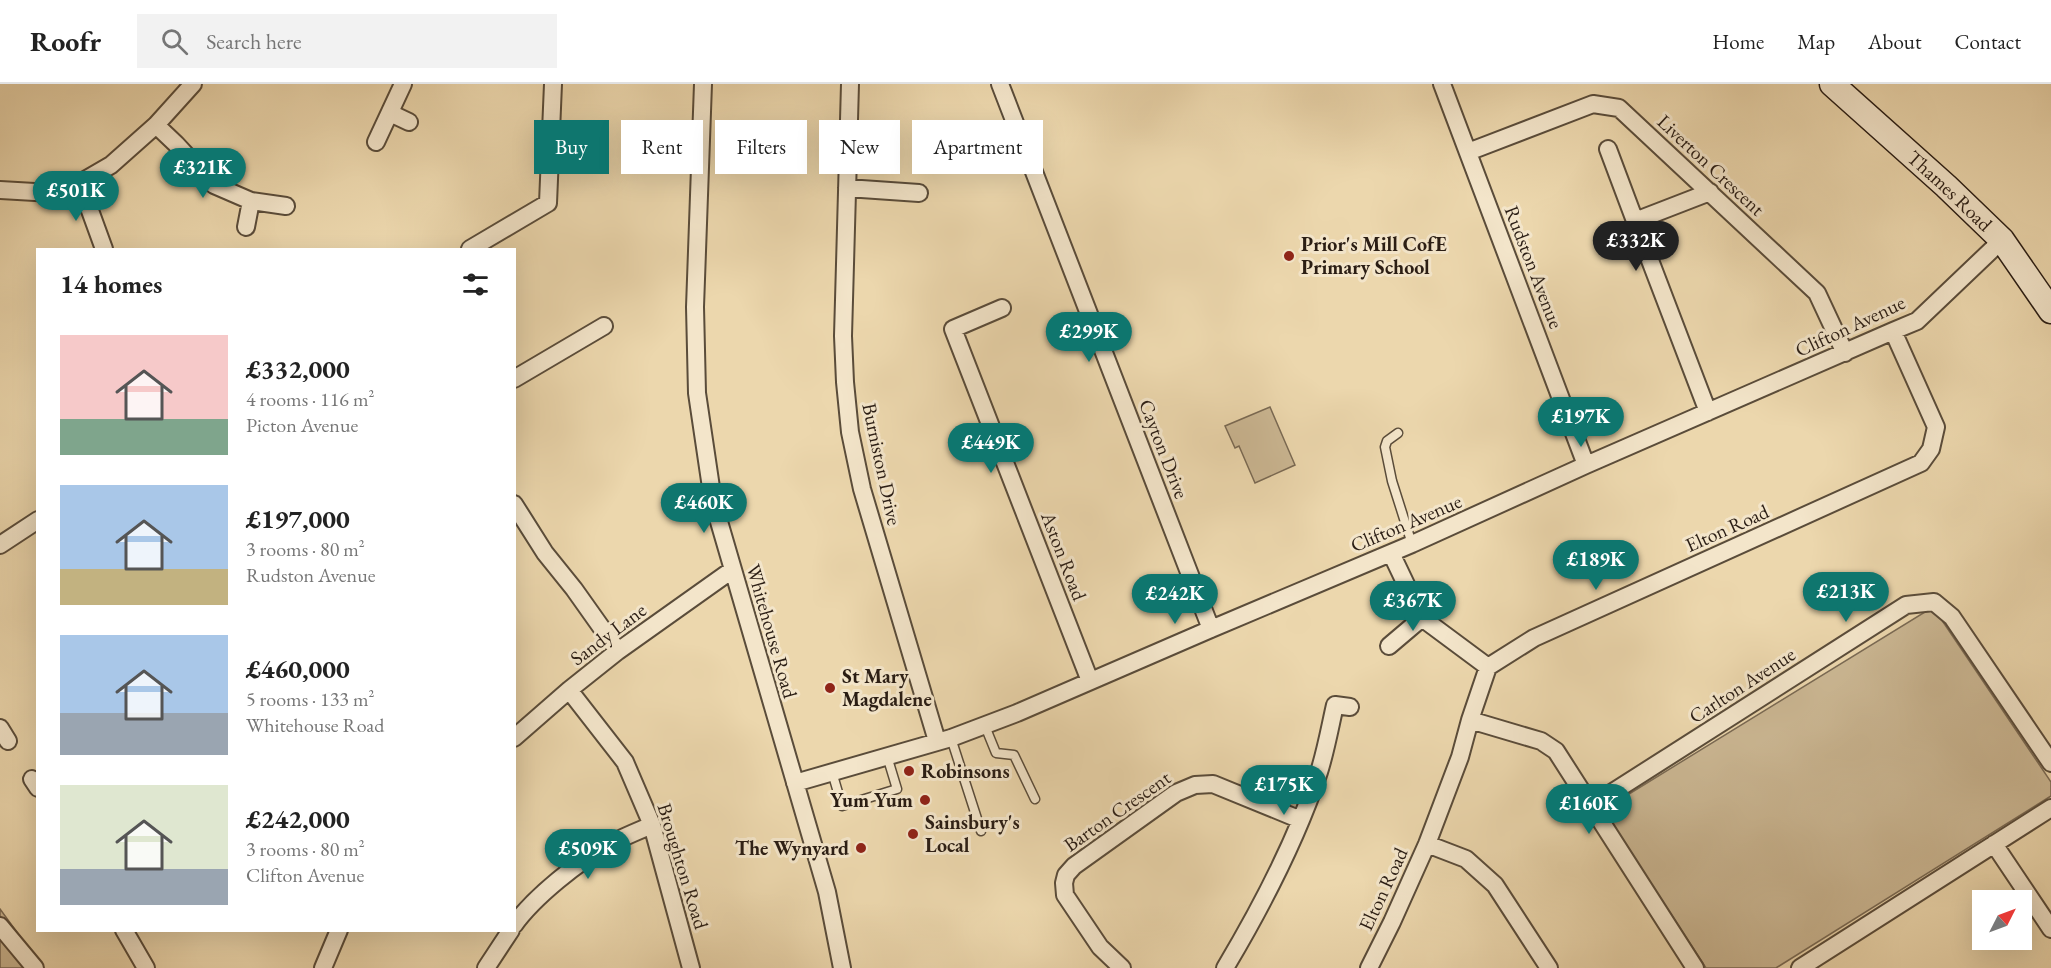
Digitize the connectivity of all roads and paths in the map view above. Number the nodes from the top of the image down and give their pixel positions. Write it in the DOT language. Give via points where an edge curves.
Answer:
graph roads {
  1 [pos="193,84"];
  2 [pos="403,84"];
  3 [pos="554,84"];
  4 [pos="703,84"];
  5 [pos="850,84"];
  6 [pos="1000,84"];
  7 [pos="1442,84"];
  8 [pos="1832,84"];
  9 [pos="390,113"];
  10 [pos="409,122"];
  11 [pos="156,125"];
  12 [pos="376,142"];
  13 [pos="1608,149"];
  14 [pos="1468,152"];
  15 [pos="80,183"];
  16 [pos="847,188"];
  17 [pos="0,190"];
  18 [pos="1710,192"];
  19 [pos="919,193"];
  20 [pos="251,201"];
  21 [pos="286,206"];
  22 [pos="1635,221"];
  23 [pos="246,226"];
  24 [pos="2002,240"];
  25 [pos="104,248"];
  26 [pos="472,248"];
  27 [pos="1002,308"];
  28 [pos="2051,311"];
  29 [pos="604,326"];
  30 [pos="1893,331"];
  31 [pos="1845,353"];
  32 [pos="516,378"];
  33 [pos="1708,412"];
  34 [pos="1398,433"];
  35 [pos="1586,465"];
  36 [pos="516,509"];
  37 [pos="36,521"];
  38 [pos="1412,544"];
  39 [pos="0,545"];
  40 [pos="1391,553"];
  41 [pos="732,570"];
  42 [pos="1422,618"];
  43 [pos="1211,628"];
  44 [pos="1389,646"];
  45 [pos="618,651"];
  46 [pos="1488,667"];
  47 [pos="1090,681"];
  48 [pos="569,690"];
  49 [pos="1350,707"];
  50 [pos="1470,720"];
  51 [pos="985,726"];
  52 [pos="516,736"];
  53 [pos="944,739"];
  54 [pos="886,755"];
  55 [pos="2051,763"];
  56 [pos="831,771"];
  57 [pos="795,783"];
  58 [pos="1035,799"];
  59 [pos="1591,806"];
  60 [pos="2051,808"];
  61 [pos="1301,820"];
  62 [pos="652,825"];
  63 [pos="981,831"];
  64 [pos="1427,844"];
  65 [pos="1994,844"];
  66 [pos="516,923"];
  67 [pos="0,926"];
  68 [pos="2051,929"];
  69 [pos="125,932"];
  70 [pos="333,932"];
  71 [pos="510,932"];
  72 [pos="688,967"];
  73 [pos="35,968"];
  74 [pos="146,968"];
  75 [pos="324,968"];
  76 [pos="486,968"];
  77 [pos="842,968"];
  78 [pos="1122,968"];
  79 [pos="1226,968"];
  80 [pos="1369,968"];
  81 [pos="1549,968"];
  82 [pos="1695,968"];
  83 [pos="1800,968"];
  1 -- 11 [label="street"];
  2 -- 9 [label="street"];
  3 -- 26 [label="street" via="548,203"];
  4 -- 41 [label="street, Whitehouse Road" via="695,307 697,393 713,501"];
  5 -- 16 [label="street, Burniston Drive"];
  6 -- 43 [label="street, Cayton Drive"];
  7 -- 14 [label="street, Rudston Avenue"];
  8 -- 24 [label="street, Thames Road"];
  9 -- 10 [label="street"];
  9 -- 12 [label="street"];
  11 -- 15 [label="street" via="111,165"];
  11 -- 20 [label="street" via="213,185"];
  13 -- 22 [label="street"];
  14 -- 18 [label="street, Liverton Crescent" via="1593,104 1619,108"];
  14 -- 35 [label="street, Rudston Avenue"];
  15 -- 17 [label="street" via="52,193"];
  15 -- 25 [label="street"];
  16 -- 19 [label="street"];
  16 -- 53 [label="street, Burniston Drive" via="843,336 850,432 862,489"];
  18 -- 22 [label="street"];
  18 -- 31 [label="street, Liverton Crescent" via="1817,292"];
  20 -- 21 [label="street"];
  20 -- 23 [label="street"];
  22 -- 33 [label="street"];
  24 -- 28 [label="street, Thames Road"];
  24 -- 30 [label="street, Clifton Avenue" via="1917,321"];
  27 -- 47 [label="street, Aston Road" via="953,328"];
  29 -- 32 [label="street"];
  30 -- 31 [label="street, Clifton Avenue"];
  30 -- 46 [label="street, Elton Road" via="1936,427 1932,449 1921,463 1534,638"];
  31 -- 33 [label="street, Clifton Avenue"];
  33 -- 35 [label="street, Clifton Avenue"];
  34 -- 38 [label="lane" via="1385,447"];
  35 -- 38 [label="street, Clifton Avenue"];
  36 -- 45 [label="street"];
  37 -- 39 [label="street"];
  38 -- 40 [label="street, Clifton Avenue"];
  40 -- 42 [label="street"];
  40 -- 43 [label="street, Clifton Avenue"];
  41 -- 45 [label="street, Sandy Lane"];
  41 -- 57 [label="street, Whitehouse Road"];
  42 -- 44 [label="street"];
  42 -- 46 [label="street"];
  43 -- 47 [label="street, Clifton Avenue"];
  45 -- 48 [label="street, Sandy Lane"];
  46 -- 50 [label="street, Elton Road"];
  47 -- 51 [label="street, Clifton Avenue"];
  48 -- 52 [label="street, Sandy Lane"];
  48 -- 62 [label="street, Broughton Road" via="625,762"];
  49 -- 61 [label="street" via="1335,705 1320,770"];
  50 -- 59 [label="street" via="1542,741 1556,750"];
  50 -- 64 [label="street, Elton Road"];
  51 -- 53 [label="street, Clifton Avenue"];
  51 -- 58 [label="lane" via="996,753 1014,755"];
  53 -- 54 [label="street, Clifton Avenue"];
  53 -- 63 [label="lane"];
  54 -- 56 [label="street, Clifton Avenue"];
  54 -- 56 [label="lane" via="897,789 842,806"];
  55 -- 59 [label="street, Carlton Avenue" via="1952,617 1934,602 1906,605"];
  56 -- 57 [label="street, Clifton Avenue"];
  57 -- 77 [label="street, Whitehouse Road" via="827,892"];
  59 -- 82 [label="street"];
  60 -- 65 [label="street"];
  61 -- 78 [label="street, Barton Crescent" via="1213,784 1195,785 1176,793 1074,866 1066,875 1065,895 1100,947"];
  61 -- 79 [label="street"];
  62 -- 66 [label="street" via="588,858"];
  62 -- 72 [label="street, Broughton Road"];
  64 -- 80 [label="street, Elton Road"];
  64 -- 81 [label="street" via="1466,859 1495,885"];
  65 -- 68 [label="street"];
  65 -- 83 [label="street"];
  67 -- 73 [label="street"];
  69 -- 74 [label="street"];
  70 -- 75 [label="street"];
  71 -- 76 [label="street"];
}
